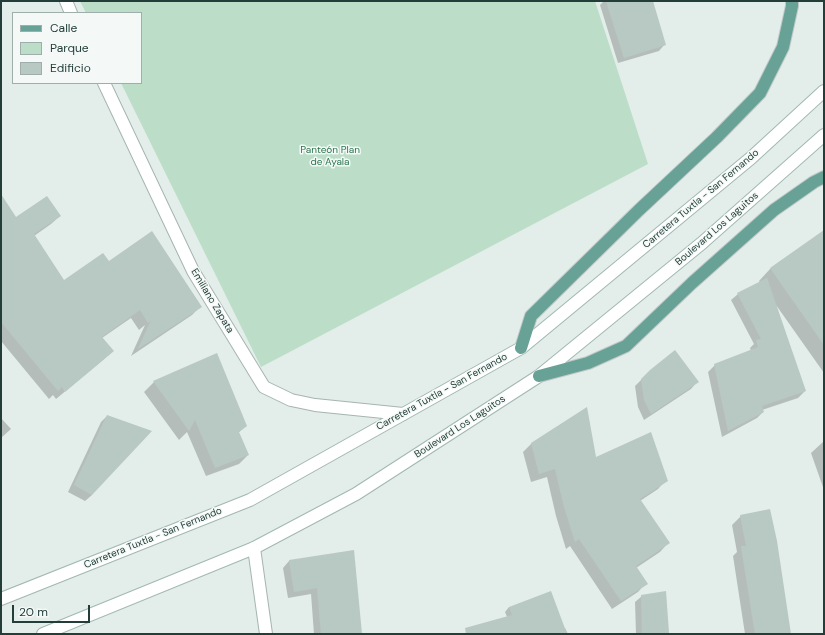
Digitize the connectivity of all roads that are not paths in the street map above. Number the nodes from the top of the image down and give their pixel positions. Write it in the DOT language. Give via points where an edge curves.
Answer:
graph roads {
  1 [pos="66,1"];
  2 [pos="792,1"];
  3 [pos="71,12"];
  4 [pos="104,84"];
  5 [pos="824,91"];
  6 [pos="824,135"];
  7 [pos="824,177"];
  8 [pos="521,348"];
  9 [pos="539,376"];
  10 [pos="403,414"];
  11 [pos="254,548"];
  12 [pos="1,599"];
  13 [pos="43,634"];
  14 [pos="266,634"];
  1 -- 3 [label="main road"];
  2 -- 8 [label="main road" via="783,46 760,93 531,316"];
  4 -- 10 [label="main road, Emiliano Zapata" via="192,271 264,387 291,400 314,405"];
  5 -- 8 [label="main road, Carretera Tuxtla - San Fernando" via="751,158"];
  6 -- 9 [label="main road, Boulevard Los Laguitos" via="702,243"];
  7 -- 9 [label="main road" via="774,210 626,346 588,363"];
  8 -- 10 [label="main road, Carretera Tuxtla - San Fernando"];
  9 -- 11 [label="main road, Boulevard Los Laguitos" via="356,494"];
  10 -- 12 [label="main road, Carretera Tuxtla - San Fernando" via="250,500"];
  11 -- 13 [label="main road, Boulevard Los Laguitos"];
  11 -- 14 [label="main road"];
}
